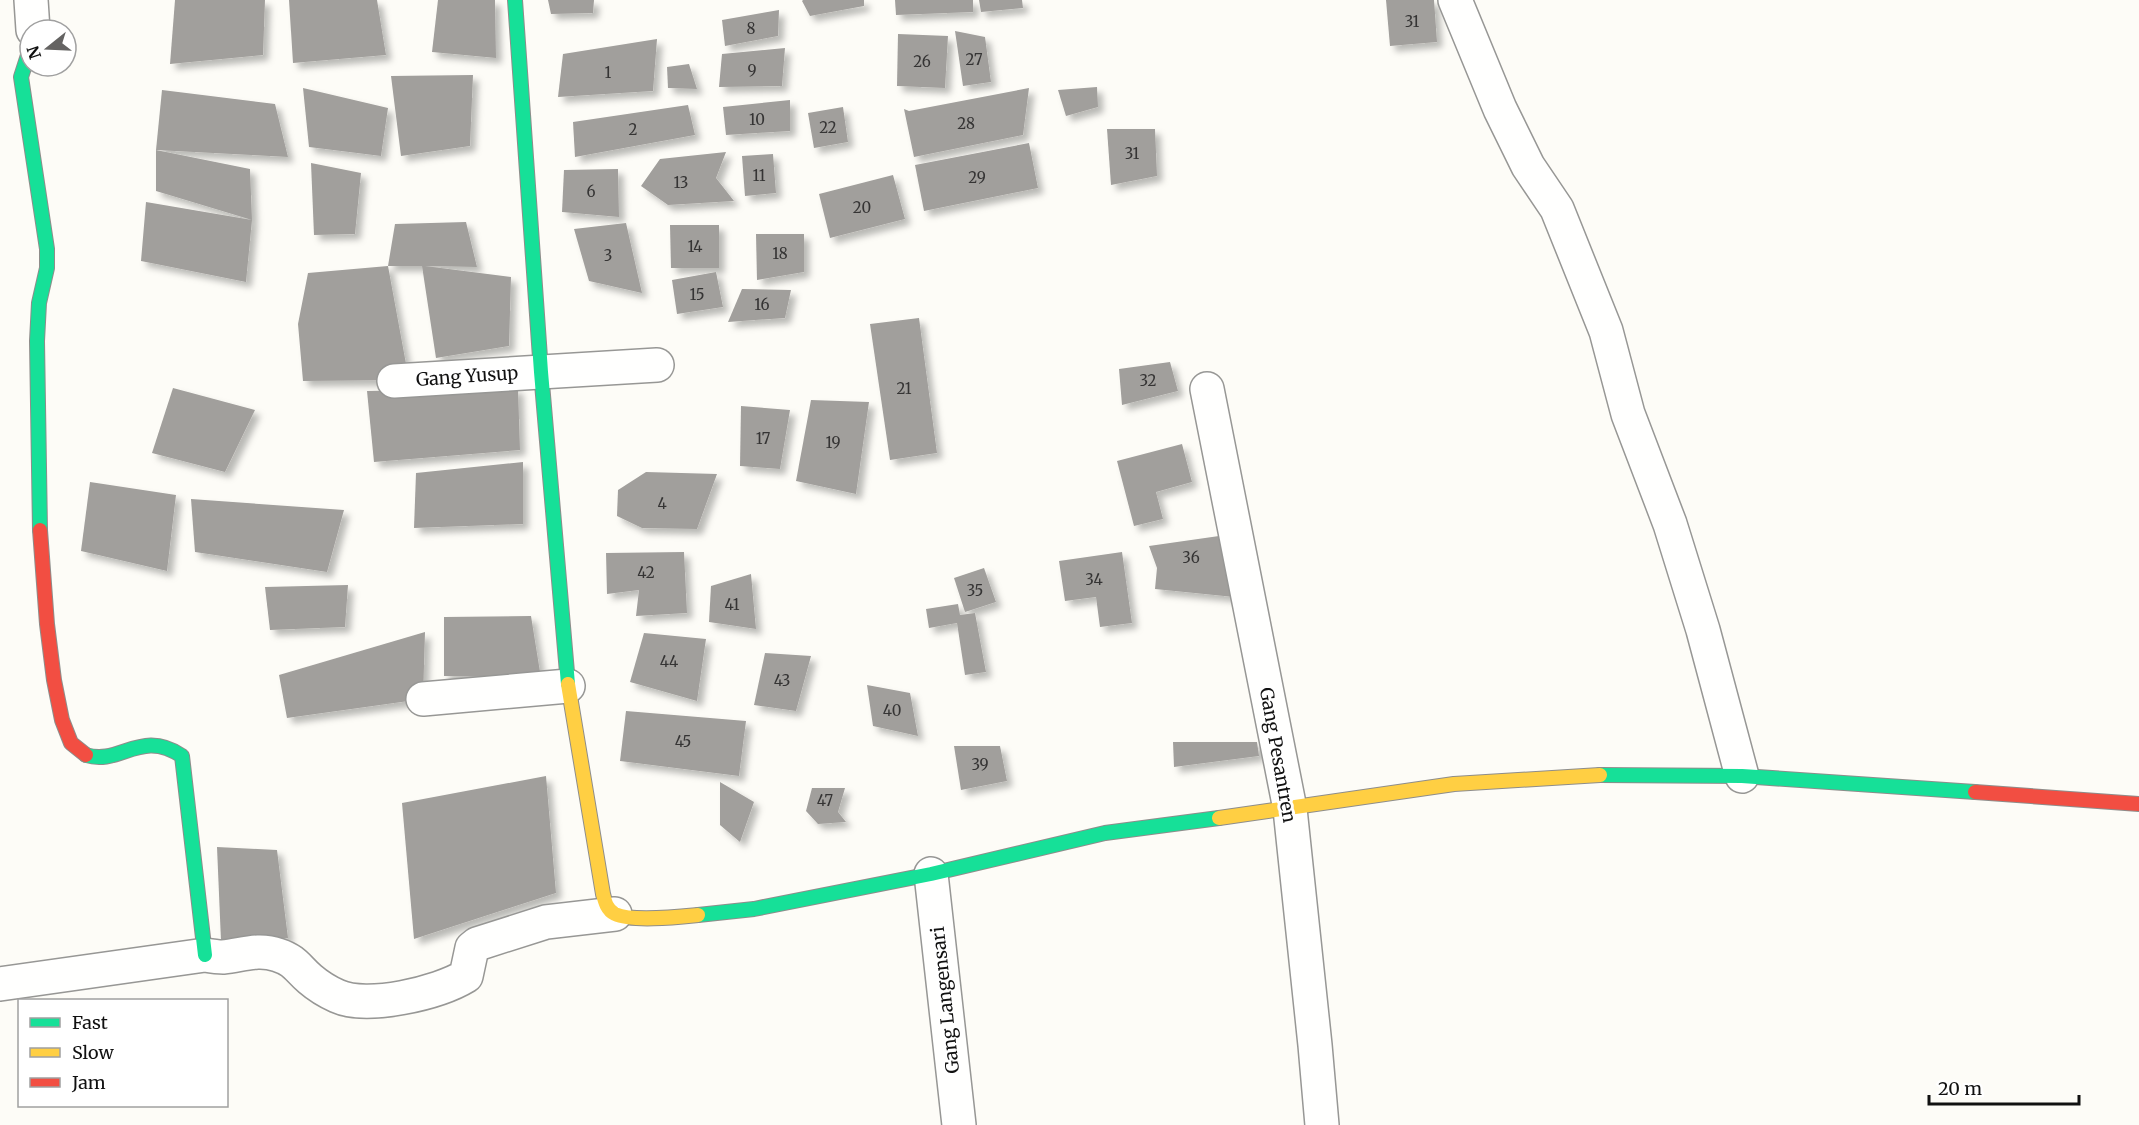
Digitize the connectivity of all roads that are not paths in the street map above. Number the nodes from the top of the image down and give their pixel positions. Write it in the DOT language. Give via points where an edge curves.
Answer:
graph roads {
  1 [pos="31,0"];
  2 [pos="515,0"];
  3 [pos="1455,0"];
  4 [pos="32,18"];
  5 [pos="21,78"];
  6 [pos="657,365"];
  7 [pos="541,372"];
  8 [pos="393,381"];
  9 [pos="1207,390"];
  10 [pos="568,686"];
  11 [pos="423,699"];
  12 [pos="1742,776"];
  13 [pos="2139,804"];
  14 [pos="1290,809"];
  15 [pos="931,874"];
  16 [pos="615,914"];
  17 [pos="205,956"];
  18 [pos="0,984"];
  19 [pos="959,1125"];
  20 [pos="1322,1125"];
  1 -- 4 [label="street"];
  2 -- 7 [label="street"];
  3 -- 12 [label="street" via="1504,118 1528,166 1557,209 1606,331 1629,414 1670,524 1703,630"];
  5 -- 17 [label="street" via="47,249 37,341 39,521 47,624 59,706 71,743 88,756 153,744 169,747 182,756"];
  6 -- 7 [label="street, Gang Yusup"];
  7 -- 8 [label="street, Gang Yusup"];
  7 -- 10 [label="street"];
  9 -- 14 [label="street, Gang Pesantren"];
  10 -- 11 [label="street"];
  10 -- 16 [label="street" via="603,894 607,907"];
  12 -- 13 [label="street"];
  12 -- 14 [label="street" via="1593,775 1454,784"];
  14 -- 15 [label="street" via="1104,833"];
  14 -- 20 [label="street, Gang Pesantren"];
  15 -- 16 [label="street" via="754,909 667,918"];
  15 -- 19 [label="street, Gang Langensari"];
  16 -- 17 [label="street" via="546,922 477,944 472,948 466,976 453,984 385,1000 361,1002 338,997 310,980 294,962 276,954 258,951"];
  17 -- 18 [label="street"];
}
